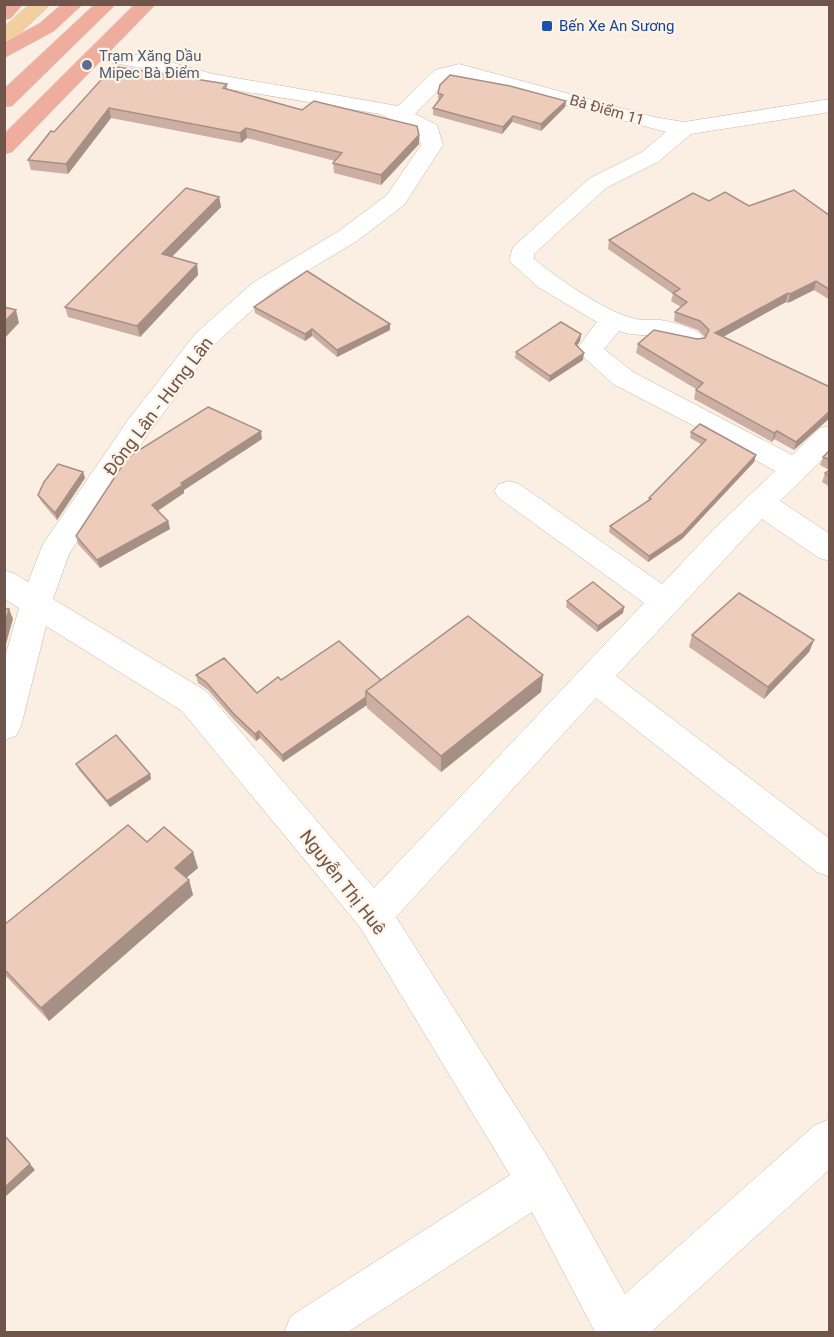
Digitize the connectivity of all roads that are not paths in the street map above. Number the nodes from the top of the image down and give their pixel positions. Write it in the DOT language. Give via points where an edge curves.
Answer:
graph roads {
  1 [pos="14,4"];
  2 [pos="42,4"];
  3 [pos="74,4"];
  4 [pos="107,4"];
  5 [pos="141,11"];
  6 [pos="4,14"];
  7 [pos="4,39"];
  8 [pos="4,52"];
  9 [pos="98,55"];
  10 [pos="4,101"];
  11 [pos="827,109"];
  12 [pos="402,114"];
  13 [pos="684,129"];
  14 [pos="4,147"];
  15 [pos="610,319"];
  16 [pos="692,339"];
  17 [pos="830,435"];
  18 [pos="796,470"];
  19 [pos="508,490"];
  20 [pos="760,503"];
  21 [pos="830,550"];
  22 [pos="4,582"];
  23 [pos="665,602"];
  24 [pos="36,604"];
  25 [pos="595,678"];
  26 [pos="4,726"];
  27 [pos="830,861"];
  28 [pos="373,915"];
  29 [pos="830,1140"];
  30 [pos="539,1182"];
  31 [pos="620,1331"];
  32 [pos="307,1332"];
  1 -- 6 [label="highway"];
  2 -- 7 [label="main road"];
  3 -- 8 [label="highway" via="47,27"];
  4 -- 10 [label="highway"];
  5 -- 9 [label="highway"];
  9 -- 12 [label="street, Đông Lân - Hưng Lân" via="155,64 211,80"];
  9 -- 14 [label="highway"];
  11 -- 13 [label="street, Bà Điểm 11"];
  12 -- 13 [label="street, Bà Điểm 11" via="442,74 459,70"];
  12 -- 24 [label="street, Đông Lân - Hưng Lân" via="411,123 429,130 432,145 396,200 348,236 263,287 206,339 138,427 54,552"];
  13 -- 15 [label="street" via="650,157 598,183 522,252 521,261 533,273"];
  15 -- 16 [label="street"];
  15 -- 18 [label="street" via="610,325 589,350 622,378"];
  17 -- 18 [label="street"];
  18 -- 20 [label="street"];
  19 -- 23 [label="street"];
  20 -- 21 [label="street"];
  20 -- 23 [label="street"];
  22 -- 24 [label="street, Nguyễn Thị Huê"];
  23 -- 25 [label="street"];
  24 -- 26 [label="street, Đông Lân - Hưng Lân"];
  24 -- 28 [label="street, Nguyễn Thị Huê" via="194,701"];
  25 -- 27 [label="street"];
  25 -- 28 [label="street"];
  28 -- 30 [label="street, Nguyễn Thị Huê"];
  29 -- 31 [label="street"];
  30 -- 31 [label="street, Nguyễn Thị Huê"];
  30 -- 32 [label="street"];
}
